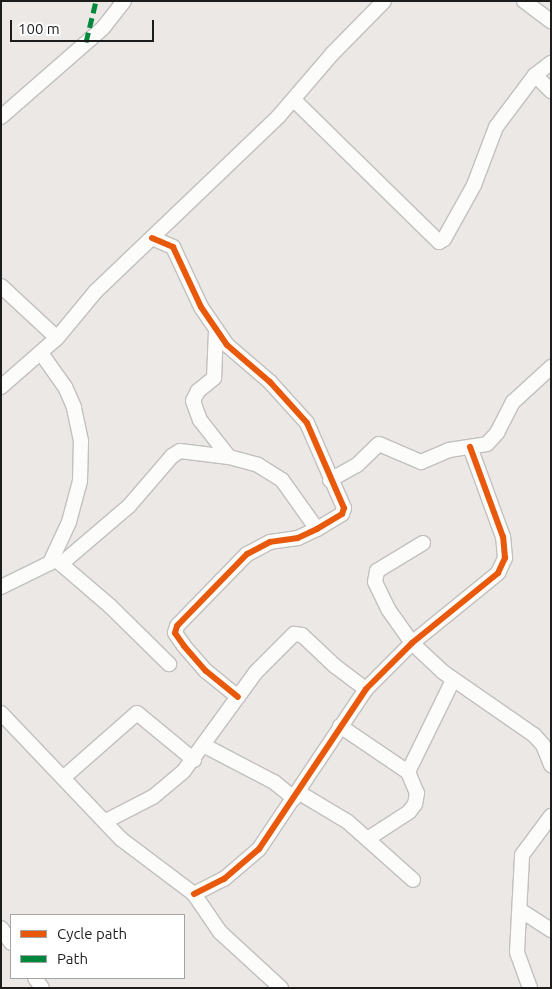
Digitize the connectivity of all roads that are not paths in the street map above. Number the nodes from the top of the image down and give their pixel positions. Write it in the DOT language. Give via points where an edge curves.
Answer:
graph roads {
  1 [pos="124,1"];
  2 [pos="384,1"];
  3 [pos="524,1"];
  4 [pos="551,21"];
  5 [pos="551,62"];
  6 [pos="535,75"];
  7 [pos="551,92"];
  8 [pos="294,100"];
  9 [pos="1,117"];
  10 [pos="152,238"];
  11 [pos="1,286"];
  12 [pos="216,331"];
  13 [pos="57,338"];
  14 [pos="41,353"];
  15 [pos="551,367"];
  16 [pos="1,387"];
  17 [pos="470,447"];
  18 [pos="229,457"];
  19 [pos="330,480"];
  20 [pos="317,530"];
  21 [pos="423,542"];
  22 [pos="57,561"];
  23 [pos="1,587"];
  24 [pos="412,643"];
  25 [pos="169,664"];
  26 [pos="453,680"];
  27 [pos="366,689"];
  28 [pos="238,697"];
  29 [pos="1,713"];
  30 [pos="340,726"];
  31 [pos="205,746"];
  32 [pos="194,760"];
  33 [pos="551,765"];
  34 [pos="408,772"];
  35 [pos="63,778"];
  36 [pos="296,795"];
  37 [pos="551,816"];
  38 [pos="106,821"];
  39 [pos="369,838"];
  40 [pos="413,880"];
  41 [pos="194,894"];
  42 [pos="520,910"];
  43 [pos="1,928"];
  44 [pos="551,930"];
  45 [pos="10,942"];
  46 [pos="281,988"];
  47 [pos="530,988"];
  1 -- 9 [label="street" via="103,28"];
  2 -- 8 [label="street" via="332,54"];
  3 -- 4 [label="street"];
  5 -- 6 [label="street"];
  6 -- 7 [label="street"];
  6 -- 8 [label="street" via="496,128 474,185 444,239 439,242"];
  8 -- 10 [label="street"];
  10 -- 12 [label="street" via="170,245 176,252"];
  10 -- 13 [label="street" via="96,290"];
  11 -- 13 [label="street"];
  12 -- 18 [label="street" via="214,378 198,391 193,401 200,420"];
  12 -- 19 [label="street" via="301,416"];
  13 -- 14 [label="street"];
  14 -- 16 [label="street"];
  14 -- 22 [label="street" via="65,387 74,407 82,461"];
  15 -- 17 [label="street" via="513,402 493,439 487,444"];
  17 -- 19 [label="street" via="449,450 421,462 378,444 357,465"];
  17 -- 24 [label="street" via="502,538 505,558 491,581"];
  18 -- 20 [label="street" via="258,465 282,480"];
  18 -- 22 [label="street" via="189,451 175,453 129,506"];
  19 -- 20 [label="street" via="344,511"];
  20 -- 28 [label="street" via="298,538 270,542 247,554 175,630 206,671"];
  21 -- 24 [label="street" via="379,569 374,580 388,609"];
  22 -- 23 [label="street"];
  22 -- 25 [label="street" via="142,635"];
  24 -- 26 [label="street"];
  24 -- 27 [label="street"];
  26 -- 33 [label="street" via="534,735 543,745"];
  26 -- 34 [label="street"];
  27 -- 28 [label="street" via="296,633 256,672"];
  27 -- 30 [label="street"];
  28 -- 31 [label="street"];
  29 -- 35 [label="street"];
  30 -- 34 [label="street"];
  30 -- 36 [label="street"];
  31 -- 32 [label="street"];
  31 -- 36 [label="street"];
  32 -- 35 [label="street" via="137,713"];
  32 -- 38 [label="street" via="153,797"];
  34 -- 39 [label="street" via="417,793 415,804"];
  35 -- 38 [label="street"];
  36 -- 39 [label="street" via="348,822"];
  36 -- 41 [label="street" via="248,861 224,879"];
  37 -- 42 [label="street" via="522,855"];
  38 -- 41 [label="street" via="126,844"];
  39 -- 40 [label="street"];
  41 -- 46 [label="street" via="220,932"];
  42 -- 44 [label="street"];
  42 -- 47 [label="street" via="517,952"];
  43 -- 45 [label="street"];
}
